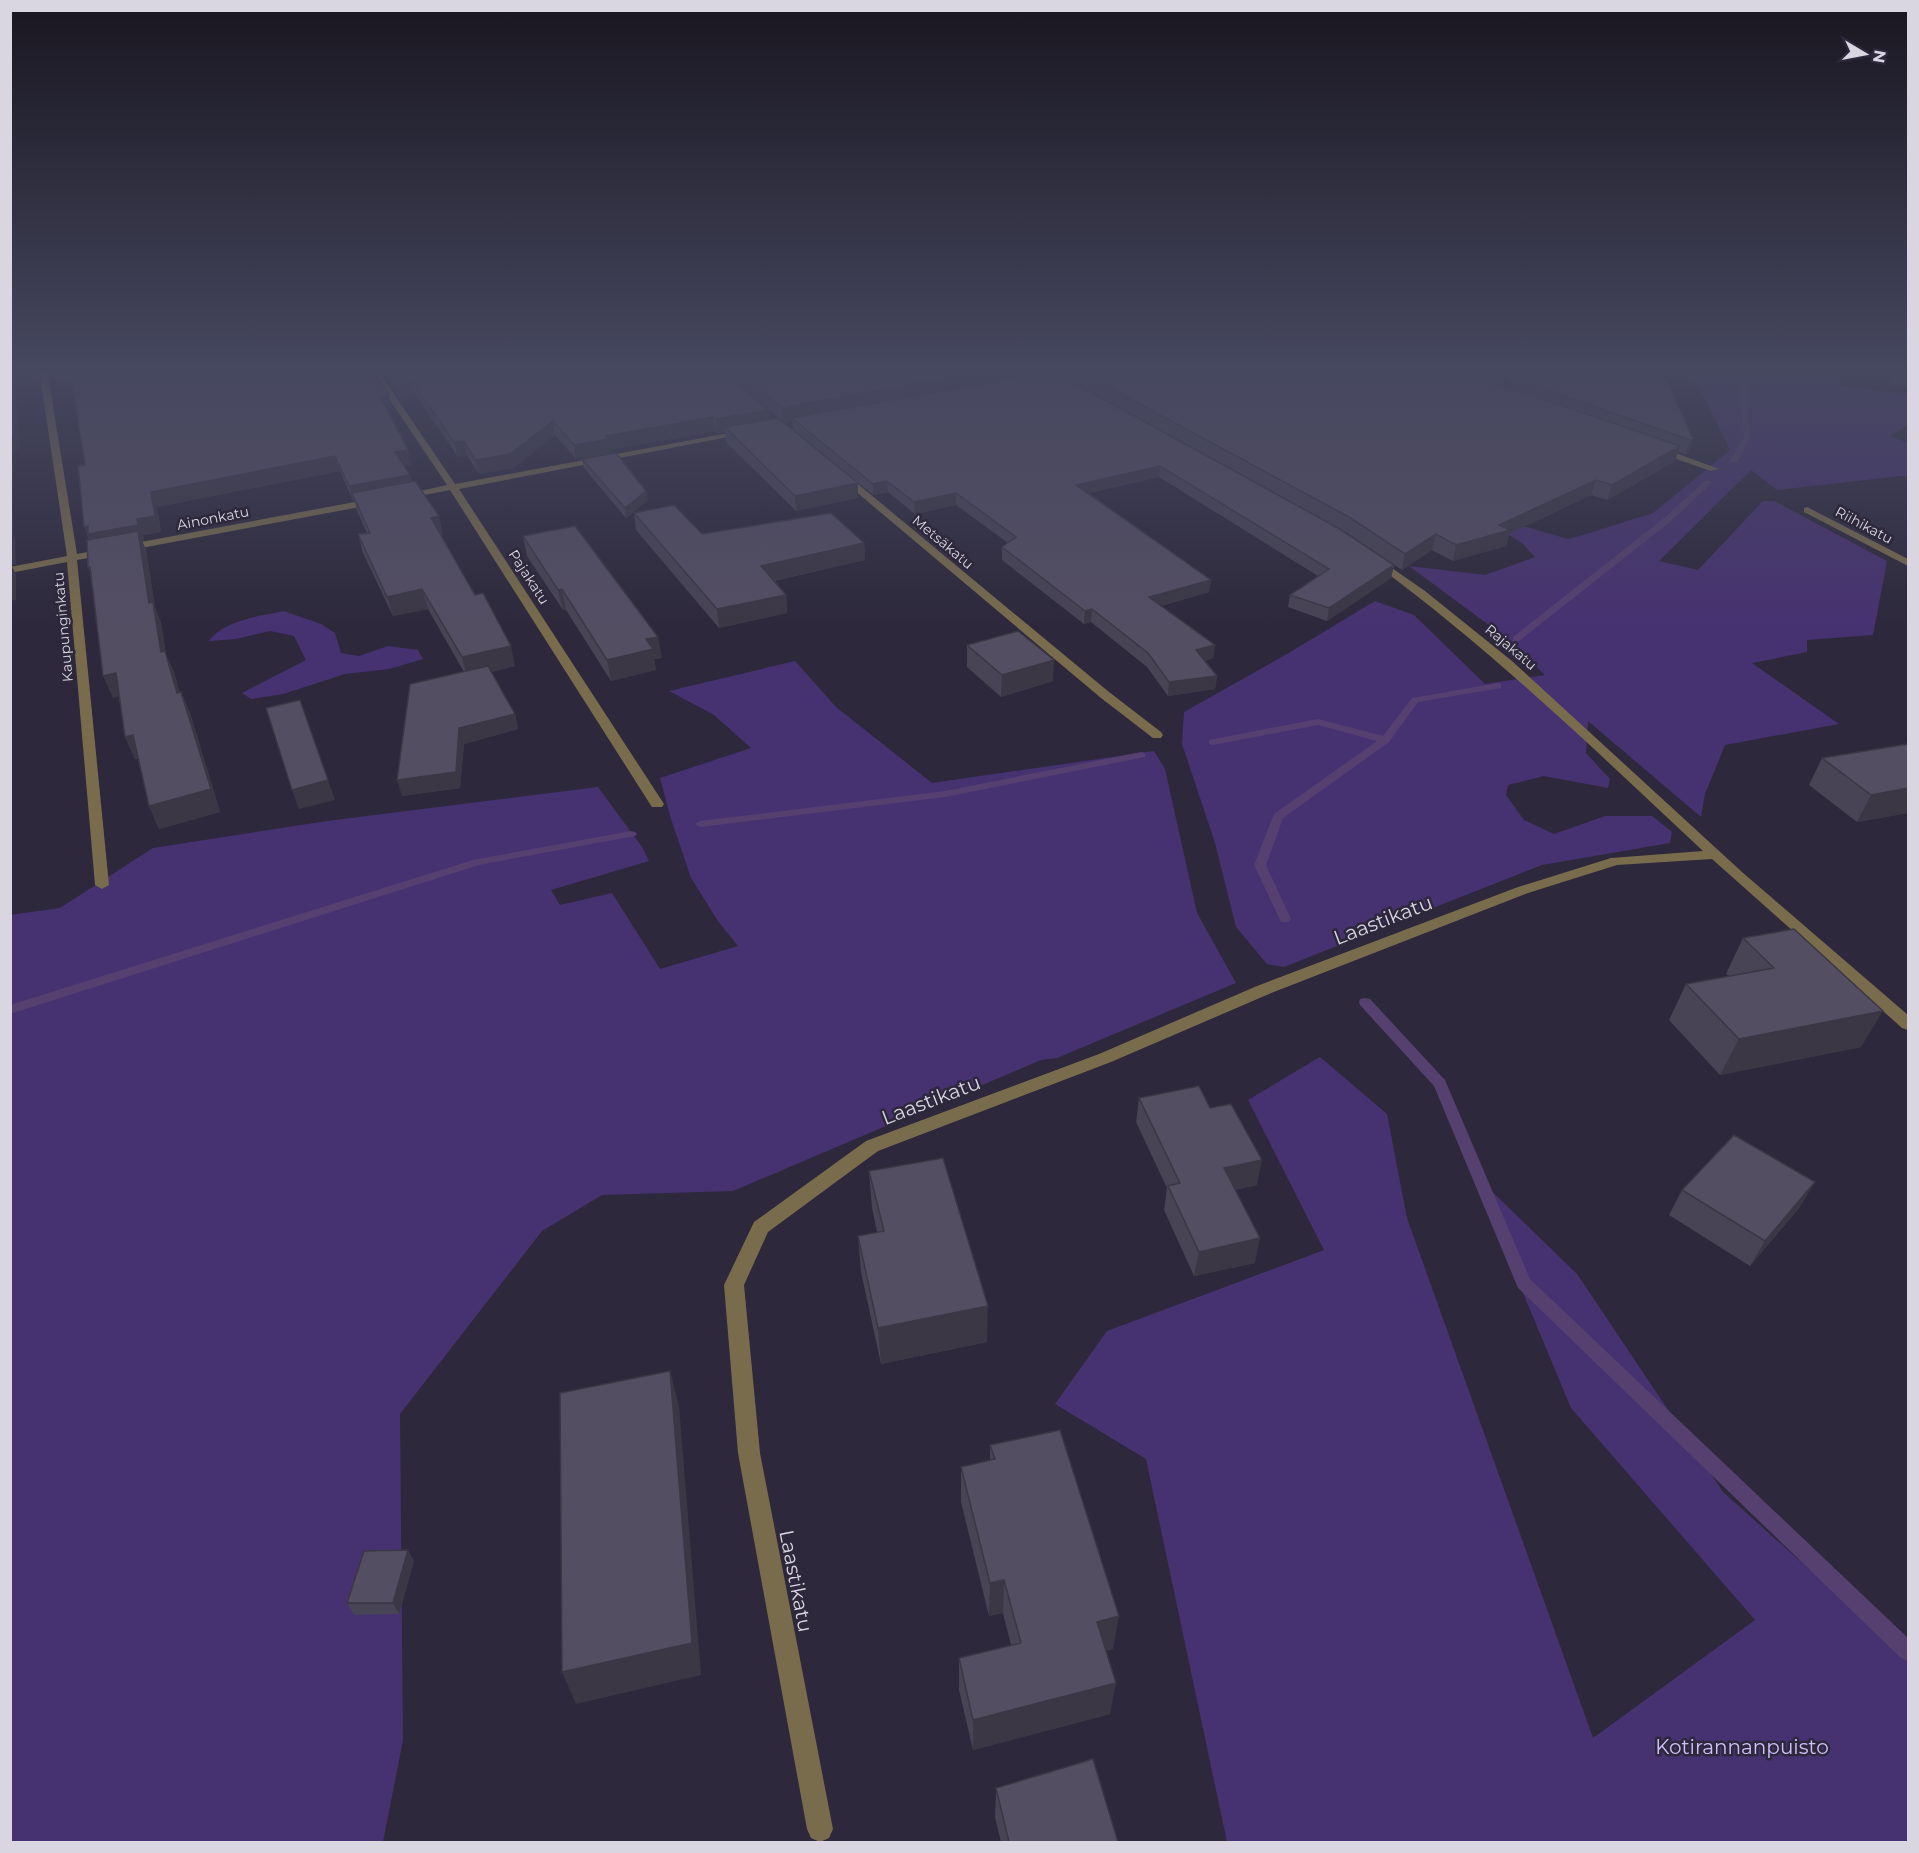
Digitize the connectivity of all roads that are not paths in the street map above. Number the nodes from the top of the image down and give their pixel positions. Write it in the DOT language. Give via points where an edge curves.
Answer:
graph roads {
  1 [pos="56,455"];
  2 [pos="432,455"];
  3 [pos="623,455"];
  4 [pos="1675,455"];
  5 [pos="1713,469"];
  6 [pos="837,471"];
  7 [pos="453,487"];
  8 [pos="394,498"];
  9 [pos="383,500"];
  10 [pos="1807,510"];
  11 [pos="1365,552"];
  12 [pos="72,558"];
  13 [pos="1908,563"];
  14 [pos="10,570"];
  15 [pos="1157,735"];
  16 [pos="657,804"];
  17 [pos="1715,855"];
  18 [pos="102,885"];
  19 [pos="1908,1024"];
  20 [pos="820,1829"];
  1 -- 12 [label="street, Kaupunginkatu"];
  2 -- 7 [label="street, Pajakatu"];
  3 -- 7 [label="street"];
  4 -- 5 [label="street"];
  6 -- 15 [label="street, Metsäkatu"];
  7 -- 8 [label="street"];
  7 -- 16 [label="street, Pajakatu"];
  9 -- 12 [label="street, Ainonkatu"];
  10 -- 13 [label="street, Riihikatu"];
  11 -- 17 [label="street, Rajakatu" via="1516,670"];
  12 -- 14 [label="street, Ainonkatu"];
  12 -- 18 [label="street, Kaupunginkatu"];
  17 -- 19 [label="street, Rajakatu"];
  17 -- 20 [label="street, Laastikatu" via="1616,861 1523,890 1263,990 1105,1058 872,1146 761,1227 734,1285 749,1453"];
}
